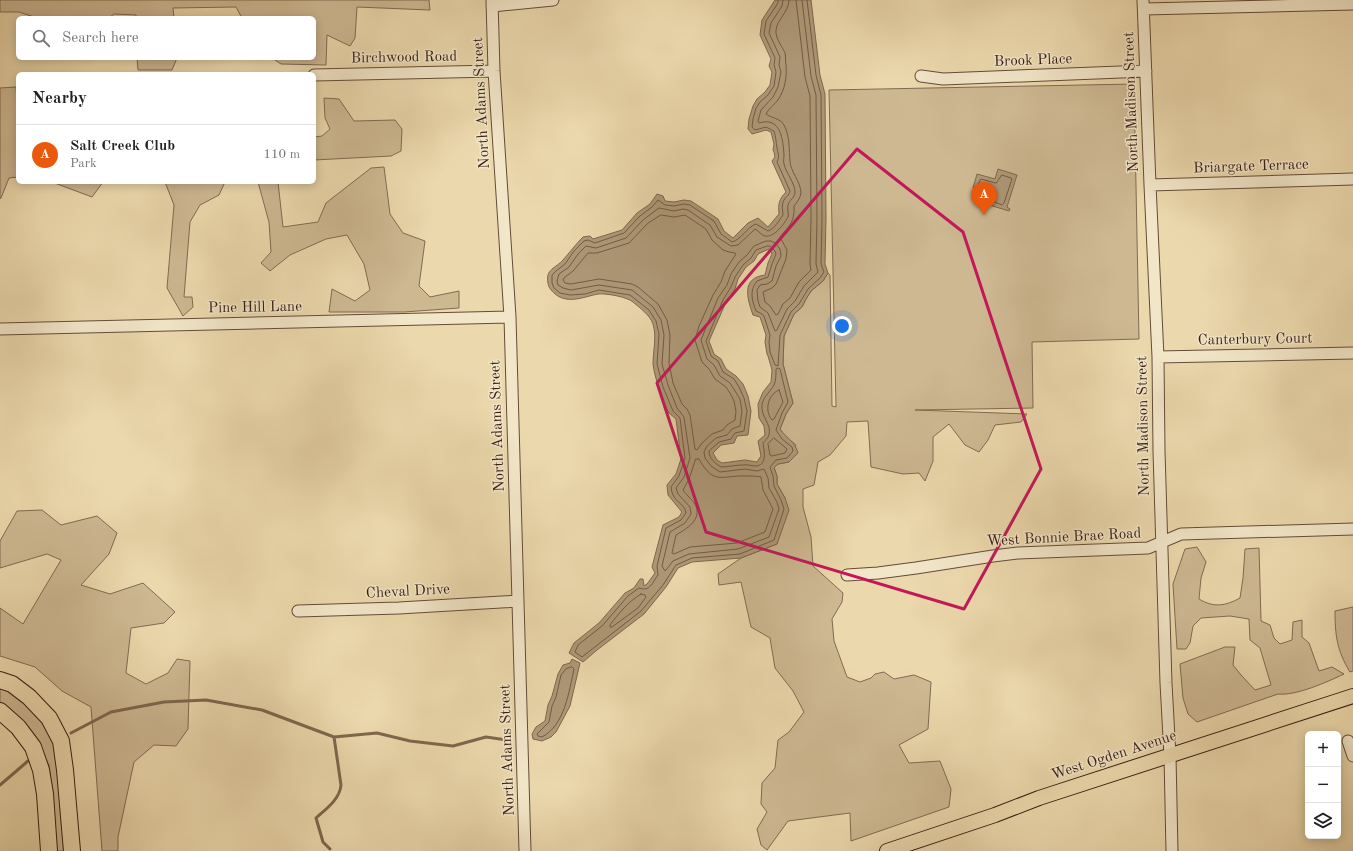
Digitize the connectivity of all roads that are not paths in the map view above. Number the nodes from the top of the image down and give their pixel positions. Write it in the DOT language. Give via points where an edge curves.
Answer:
graph roads {
  1 [pos="553,0"];
  2 [pos="492,3"];
  3 [pos="1144,4"];
  4 [pos="1353,4"];
  5 [pos="494,71"];
  6 [pos="1146,72"];
  7 [pos="316,75"];
  8 [pos="921,76"];
  9 [pos="1353,179"];
  10 [pos="1150,185"];
  11 [pos="510,317"];
  12 [pos="0,329"];
  13 [pos="1353,353"];
  14 [pos="1158,357"];
  15 [pos="1353,529"];
  16 [pos="1162,543"];
  17 [pos="847,575"];
  18 [pos="518,601"];
  19 [pos="298,611"];
  20 [pos="0,680"];
  21 [pos="1353,696"];
  22 [pos="0,711"];
  23 [pos="1348,741"];
  24 [pos="1170,756"];
  25 [pos="1353,756"];
  26 [pos="49,851"];
  27 [pos="72,851"];
  28 [pos="525,851"];
  29 [pos="887,851"];
  30 [pos="1172,851"];
  1 -- 2 [label="street"];
  2 -- 5 [label="street, North Adams Street"];
  3 -- 4 [label="street"];
  3 -- 6 [label="street, North Madison Street"];
  5 -- 7 [label="street, Birchwood Road"];
  5 -- 11 [label="street, North Adams Street"];
  6 -- 8 [label="street, Brook Place" via="943,79"];
  6 -- 10 [label="street, North Madison Street"];
  9 -- 10 [label="street, Briargate Terrace"];
  10 -- 14 [label="street, North Madison Street"];
  11 -- 12 [label="street, Pine Hill Lane"];
  11 -- 18 [label="street, North Adams Street"];
  13 -- 14 [label="street, Canterbury Court"];
  14 -- 16 [label="street, North Madison Street"];
  15 -- 16 [label="street, West Bonnie Brae Road" via="1181,534"];
  16 -- 17 [label="street, West Bonnie Brae Road" via="1148,548 1018,553"];
  16 -- 24 [label="street, North Madison Street"];
  18 -- 19 [label="street, Cheval Drive"];
  18 -- 28 [label="street, North Adams Street"];
  20 -- 27 [label="highway" via="12,684 29,697 49,718 61,741"];
  21 -- 24 [label="main road, West Ogden Avenue"];
  22 -- 26 [label="highway" via="18,727 33,747 41,770 45,794"];
  23 -- 25 [label="street"];
  24 -- 29 [label="main road, West Ogden Avenue"];
  24 -- 30 [label="street, North Madison Street"];
}
